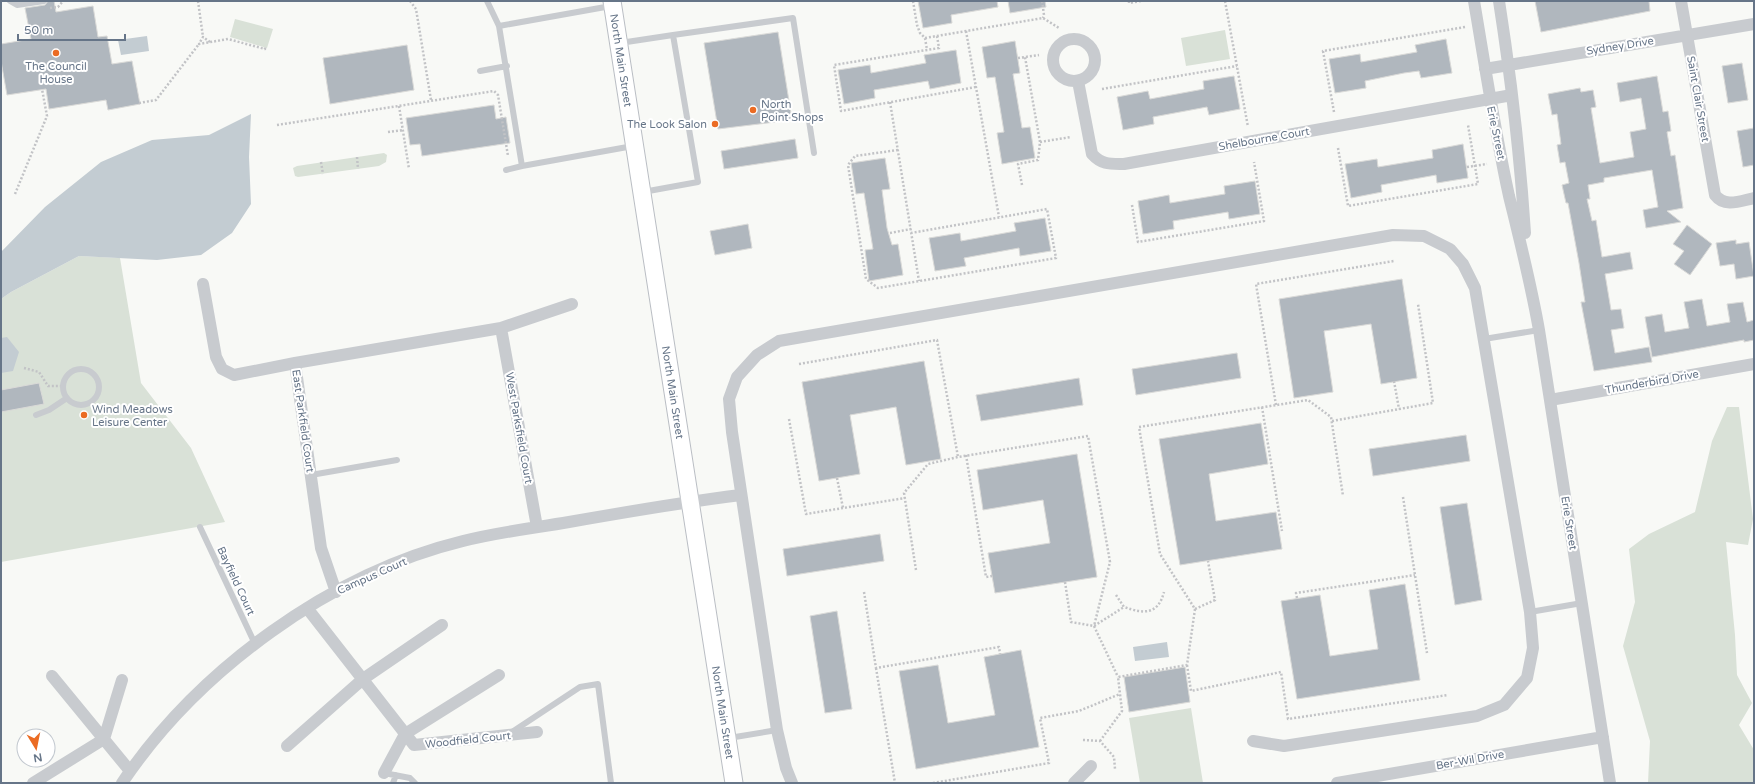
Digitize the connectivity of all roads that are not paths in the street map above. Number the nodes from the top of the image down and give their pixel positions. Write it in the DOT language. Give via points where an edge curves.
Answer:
graph roads {
  1 [pos="10,1"];
  2 [pos="44,1"];
  3 [pos="487,1"];
  4 [pos="1474,1"];
  5 [pos="1499,1"];
  6 [pos="1681,1"];
  7 [pos="612,3"];
  8 [pos="1754,24"];
  9 [pos="499,26"];
  10 [pos="1687,35"];
  11 [pos="673,36"];
  12 [pos="619,43"];
  13 [pos="1509,65"];
  14 [pos="507,66"];
  15 [pos="1485,69"];
  16 [pos="480,71"];
  17 [pos="1078,81"];
  18 [pos="1512,95"];
  19 [pos="1490,99"];
  20 [pos="634,146"];
  21 [pos="814,153"];
  22 [pos="522,166"];
  23 [pos="506,170"];
  24 [pos="642,192"];
  25 [pos="1754,198"];
  26 [pos="1526,263"];
  27 [pos="202,284"];
  28 [pos="572,304"];
  29 [pos="501,328"];
  30 [pos="1539,330"];
  31 [pos="1484,339"];
  32 [pos="295,363"];
  33 [pos="1754,364"];
  34 [pos="67,398"];
  35 [pos="1550,400"];
  36 [pos="36,415"];
  37 [pos="397,460"];
  38 [pos="311,475"];
  39 [pos="741,495"];
  40 [pos="690,501"];
  41 [pos="200,527"];
  42 [pos="537,527"];
  43 [pos="336,592"];
  44 [pos="1582,604"];
  45 [pos="308,608"];
  46 [pos="1530,612"];
  47 [pos="442,625"];
  48 [pos="255,644"];
  49 [pos="499,675"];
  50 [pos="52,676"];
  51 [pos="363,679"];
  52 [pos="122,680"];
  53 [pos="777,730"];
  54 [pos="537,732"];
  55 [pos="405,734"];
  56 [pos="508,736"];
  57 [pos="1603,737"];
  58 [pos="104,738"];
  59 [pos="727,738"];
  60 [pos="1253,741"];
  61 [pos="287,746"];
  62 [pos="1091,766"];
  63 [pos="130,771"];
  64 [pos="390,774"];
  65 [pos="33,783"];
  66 [pos="122,783"];
  67 [pos="392,783"];
  68 [pos="415,783"];
  69 [pos="611,783"];
  70 [pos="734,783"];
  71 [pos="792,783"];
  72 [pos="1074,783"];
  73 [pos="1337,783"];
  74 [pos="1610,783"];
  1 -- 2 [label="lane" via="17,5"];
  3 -- 9 [label="lane"];
  4 -- 15 [label="street, Erie Street"];
  5 -- 13 [label="street, Erie Street"];
  6 -- 10 [label="street, Saint Clair Street"];
  7 -- 9 [label="lane"];
  7 -- 12 [label="main road, North Main Street"];
  8 -- 10 [label="street, Sydney Drive"];
  9 -- 14 [label="lane"];
  10 -- 13 [label="street, Sydney Drive"];
  10 -- 25 [label="street, Saint Clair Street" via="1716,196 1726,203"];
  11 -- 12 [label="lane"];
  11 -- 21 [label="lane" via="793,18"];
  11 -- 24 [label="lane" via="698,182"];
  12 -- 20 [label="main road, North Main Street"];
  13 -- 15 [label="street, Sydney Drive"];
  13 -- 18 [label="street, Erie Street"];
  14 -- 16 [label="lane"];
  14 -- 22 [label="lane"];
  15 -- 19 [label="street, Erie Street"];
  17 -- 19 [label="street, Shelbourne Court" via="1092,154 1099,162 1112,164"];
  18 -- 19 [label="street, Shelbourne Court"];
  18 -- 26 [label="street, Erie Street" via="1521,174"];
  19 -- 26 [label="street, Erie Street" via="1509,196"];
  20 -- 22 [label="lane"];
  20 -- 24 [label="main road, North Main Street"];
  22 -- 23 [label="lane"];
  24 -- 40 [label="main road, North Main Street"];
  26 -- 30 [label="street, Erie Street"];
  27 -- 32 [label="street, East Parkfield Court" via="216,358 222,369 234,375"];
  28 -- 29 [label="street"];
  29 -- 32 [label="street"];
  29 -- 42 [label="street, West Parksfield Court"];
  30 -- 31 [label="lane"];
  30 -- 35 [label="street, Erie Street"];
  31 -- 39 [label="street" via="1475,288 1463,264 1450,249 1424,236 1393,235 779,341 757,355 737,377 729,400"];
  31 -- 46 [label="street"];
  32 -- 38 [label="street, East Parkfield Court"];
  33 -- 35 [label="street, Thunderbird Drive"];
  34 -- 34 [label="lane" via="71,402 83,404 93,399 98,390 96,378 88,370 83,369 77,369 67,375 63,386"];
  34 -- 36 [label="lane"];
  35 -- 44 [label="street, Erie Street"];
  37 -- 38 [label="lane"];
  38 -- 43 [label="street, East Parkfield Court" via="321,548"];
  39 -- 40 [label="street, Campus Court"];
  39 -- 53 [label="street"];
  40 -- 42 [label="street, Campus Court"];
  40 -- 59 [label="main road, North Main Street"];
  41 -- 48 [label="lane, Bayfield Court"];
  42 -- 43 [label="street, Campus Court" via="464,540 422,553"];
  43 -- 45 [label="street, Campus Court"];
  44 -- 46 [label="lane"];
  44 -- 57 [label="street, Erie Street"];
  45 -- 48 [label="street, Campus Court"];
  45 -- 51 [label="street, Woodfield Court"];
  46 -- 60 [label="street" via="1533,648 1527,678 1504,705 1477,716 1284,746"];
  47 -- 51 [label="street"];
  48 -- 63 [label="street, Campus Court" via="214,677 183,708"];
  49 -- 55 [label="street, Woodfield Court"];
  50 -- 58 [label="street"];
  51 -- 55 [label="street, Woodfield Court"];
  51 -- 61 [label="street"];
  52 -- 58 [label="street"];
  53 -- 59 [label="lane"];
  53 -- 71 [label="street"];
  54 -- 56 [label="street, Woodfield Court"];
  55 -- 56 [label="street, Woodfield Court" via="414,745"];
  55 -- 64 [label="street, Woodfield Court"];
  56 -- 69 [label="lane" via="543,710 580,688 598,684"];
  57 -- 73 [label="street, Ber-Wil Drive"];
  57 -- 74 [label="street, Erie Street"];
  58 -- 63 [label="street"];
  58 -- 65 [label="street"];
  59 -- 70 [label="main road, North Main Street"];
  62 -- 72 [label="street"];
  63 -- 66 [label="street, Campus Court"];
  64 -- 67 [label="lane"];
  64 -- 68 [label="lane" via="410,778"];
}
